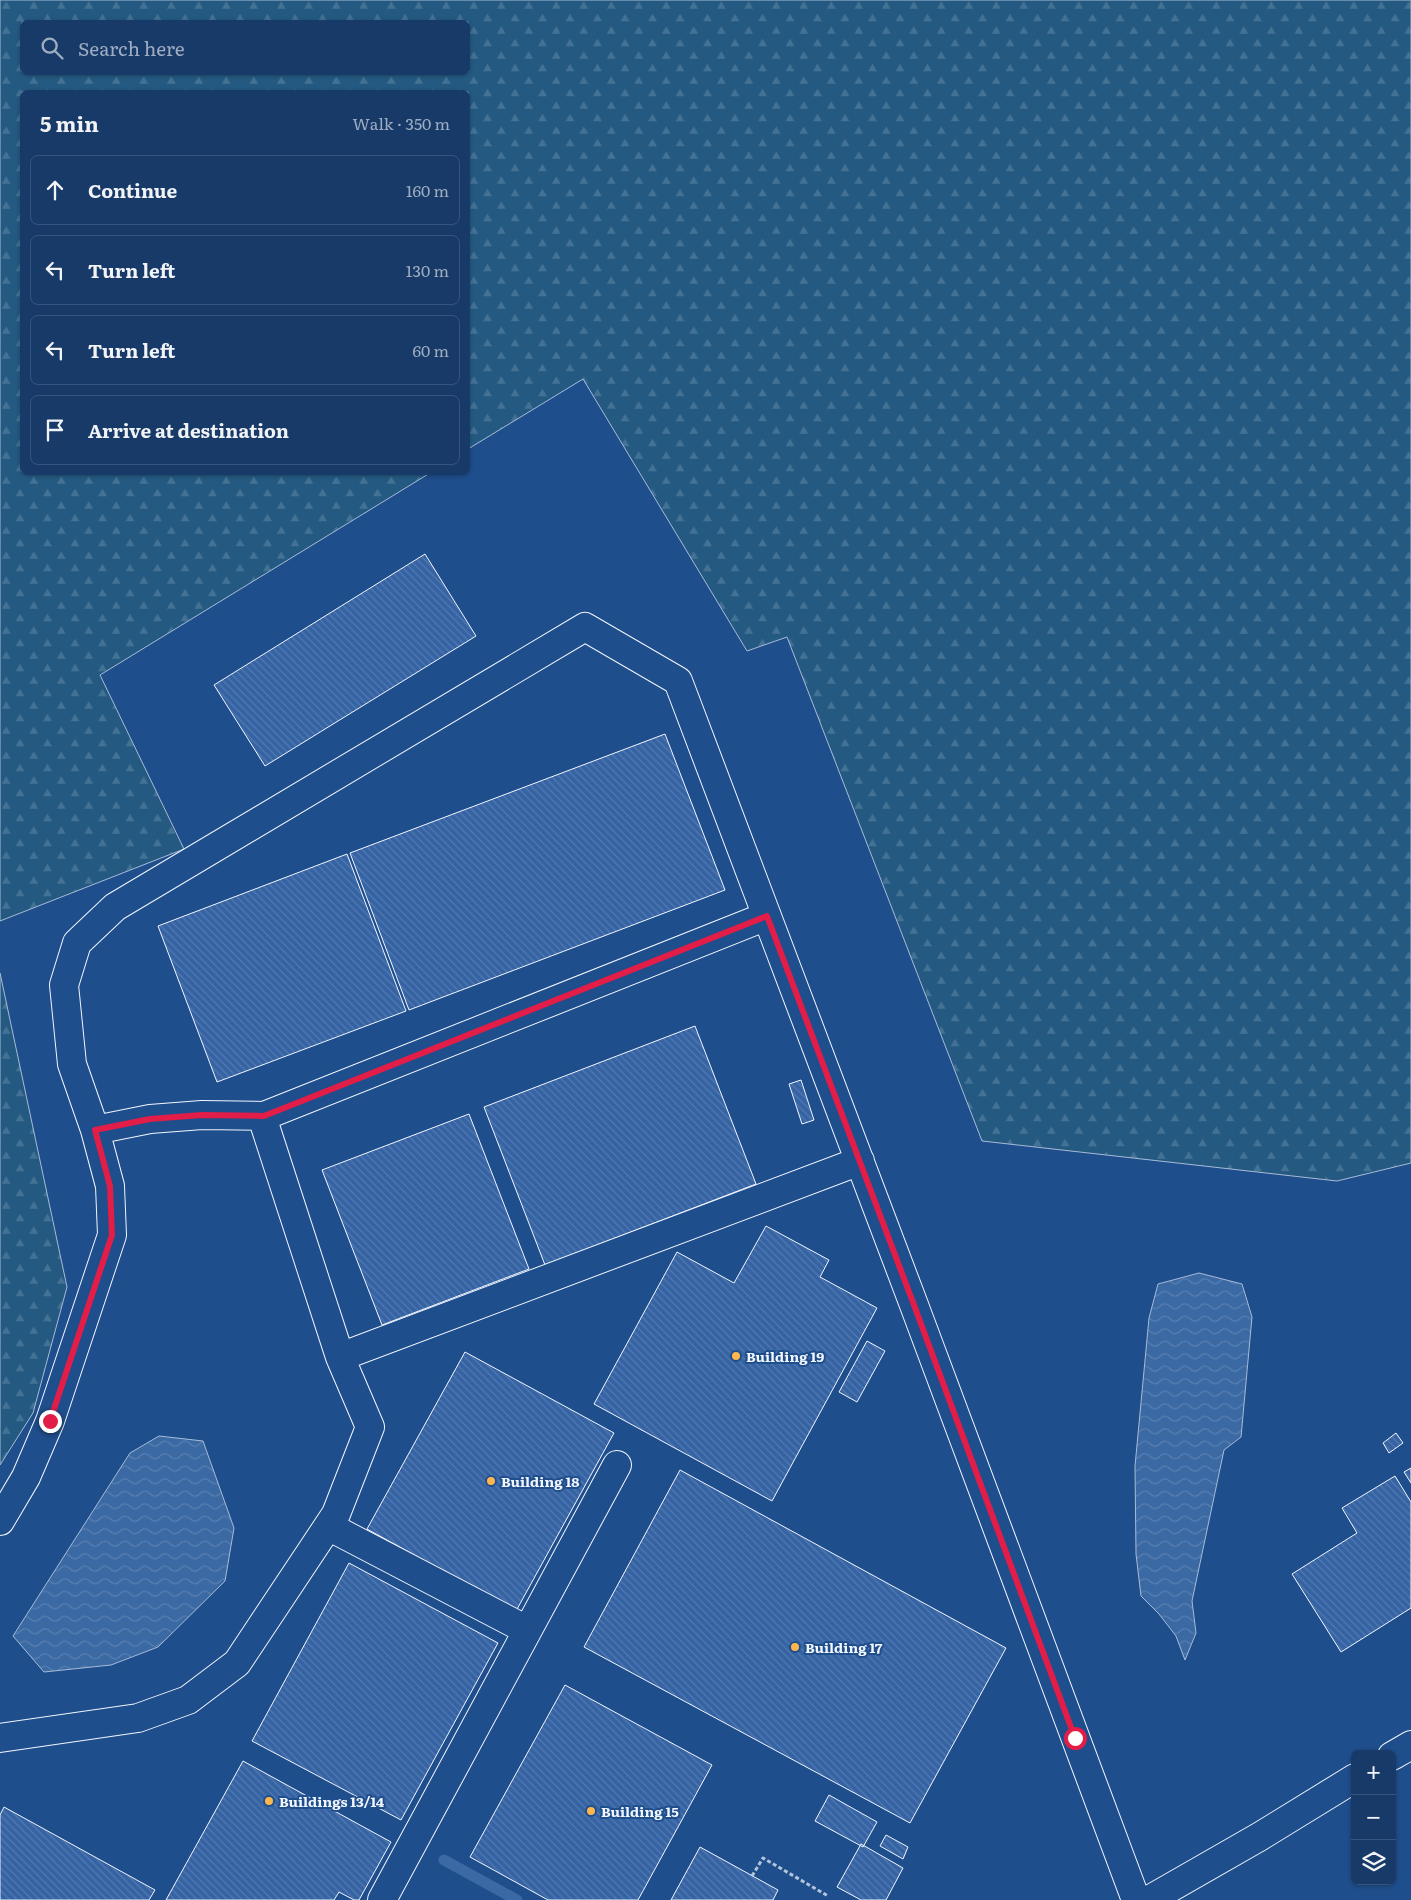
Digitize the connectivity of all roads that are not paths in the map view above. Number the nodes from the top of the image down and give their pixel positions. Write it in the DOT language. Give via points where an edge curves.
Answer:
graph roads {
  1 [pos="767,916"];
  2 [pos="264,1116"];
  3 [pos="95,1130"];
  4 [pos="860,1161"];
  5 [pos="340,1358"];
  6 [pos="617,1465"];
  7 [pos="0,1521"];
  8 [pos="328,1526"];
  9 [pos="527,1630"];
  10 [pos="0,1738"];
  11 [pos="1411,1745"];
  12 [pos="1396,1754"];
  13 [pos="1351,1780"];
  14 [pos="382,1900"];
  15 [pos="1136,1900"];
  16 [pos="1149,1900"];
  1 -- 2 [label="lane"];
  1 -- 3 [label="lane" via="678,681 586,627 115,907 77,944 64,985 72,1064"];
  1 -- 4 [label="lane"];
  2 -- 3 [label="lane" via="159,1118"];
  2 -- 5 [label="lane"];
  3 -- 7 [label="lane" via="110,1186 112,1235 50,1421 26,1477"];
  4 -- 5 [label="lane"];
  4 -- 15 [label="lane"];
  5 -- 8 [label="lane" via="370,1428 336,1514"];
  6 -- 9 [label="lane"];
  8 -- 9 [label="lane"];
  8 -- 10 [label="lane" via="237,1663 188,1700 138,1718"];
  9 -- 14 [label="lane"];
  11 -- 12 [label="lane"];
  13 -- 16 [label="lane"];
}
